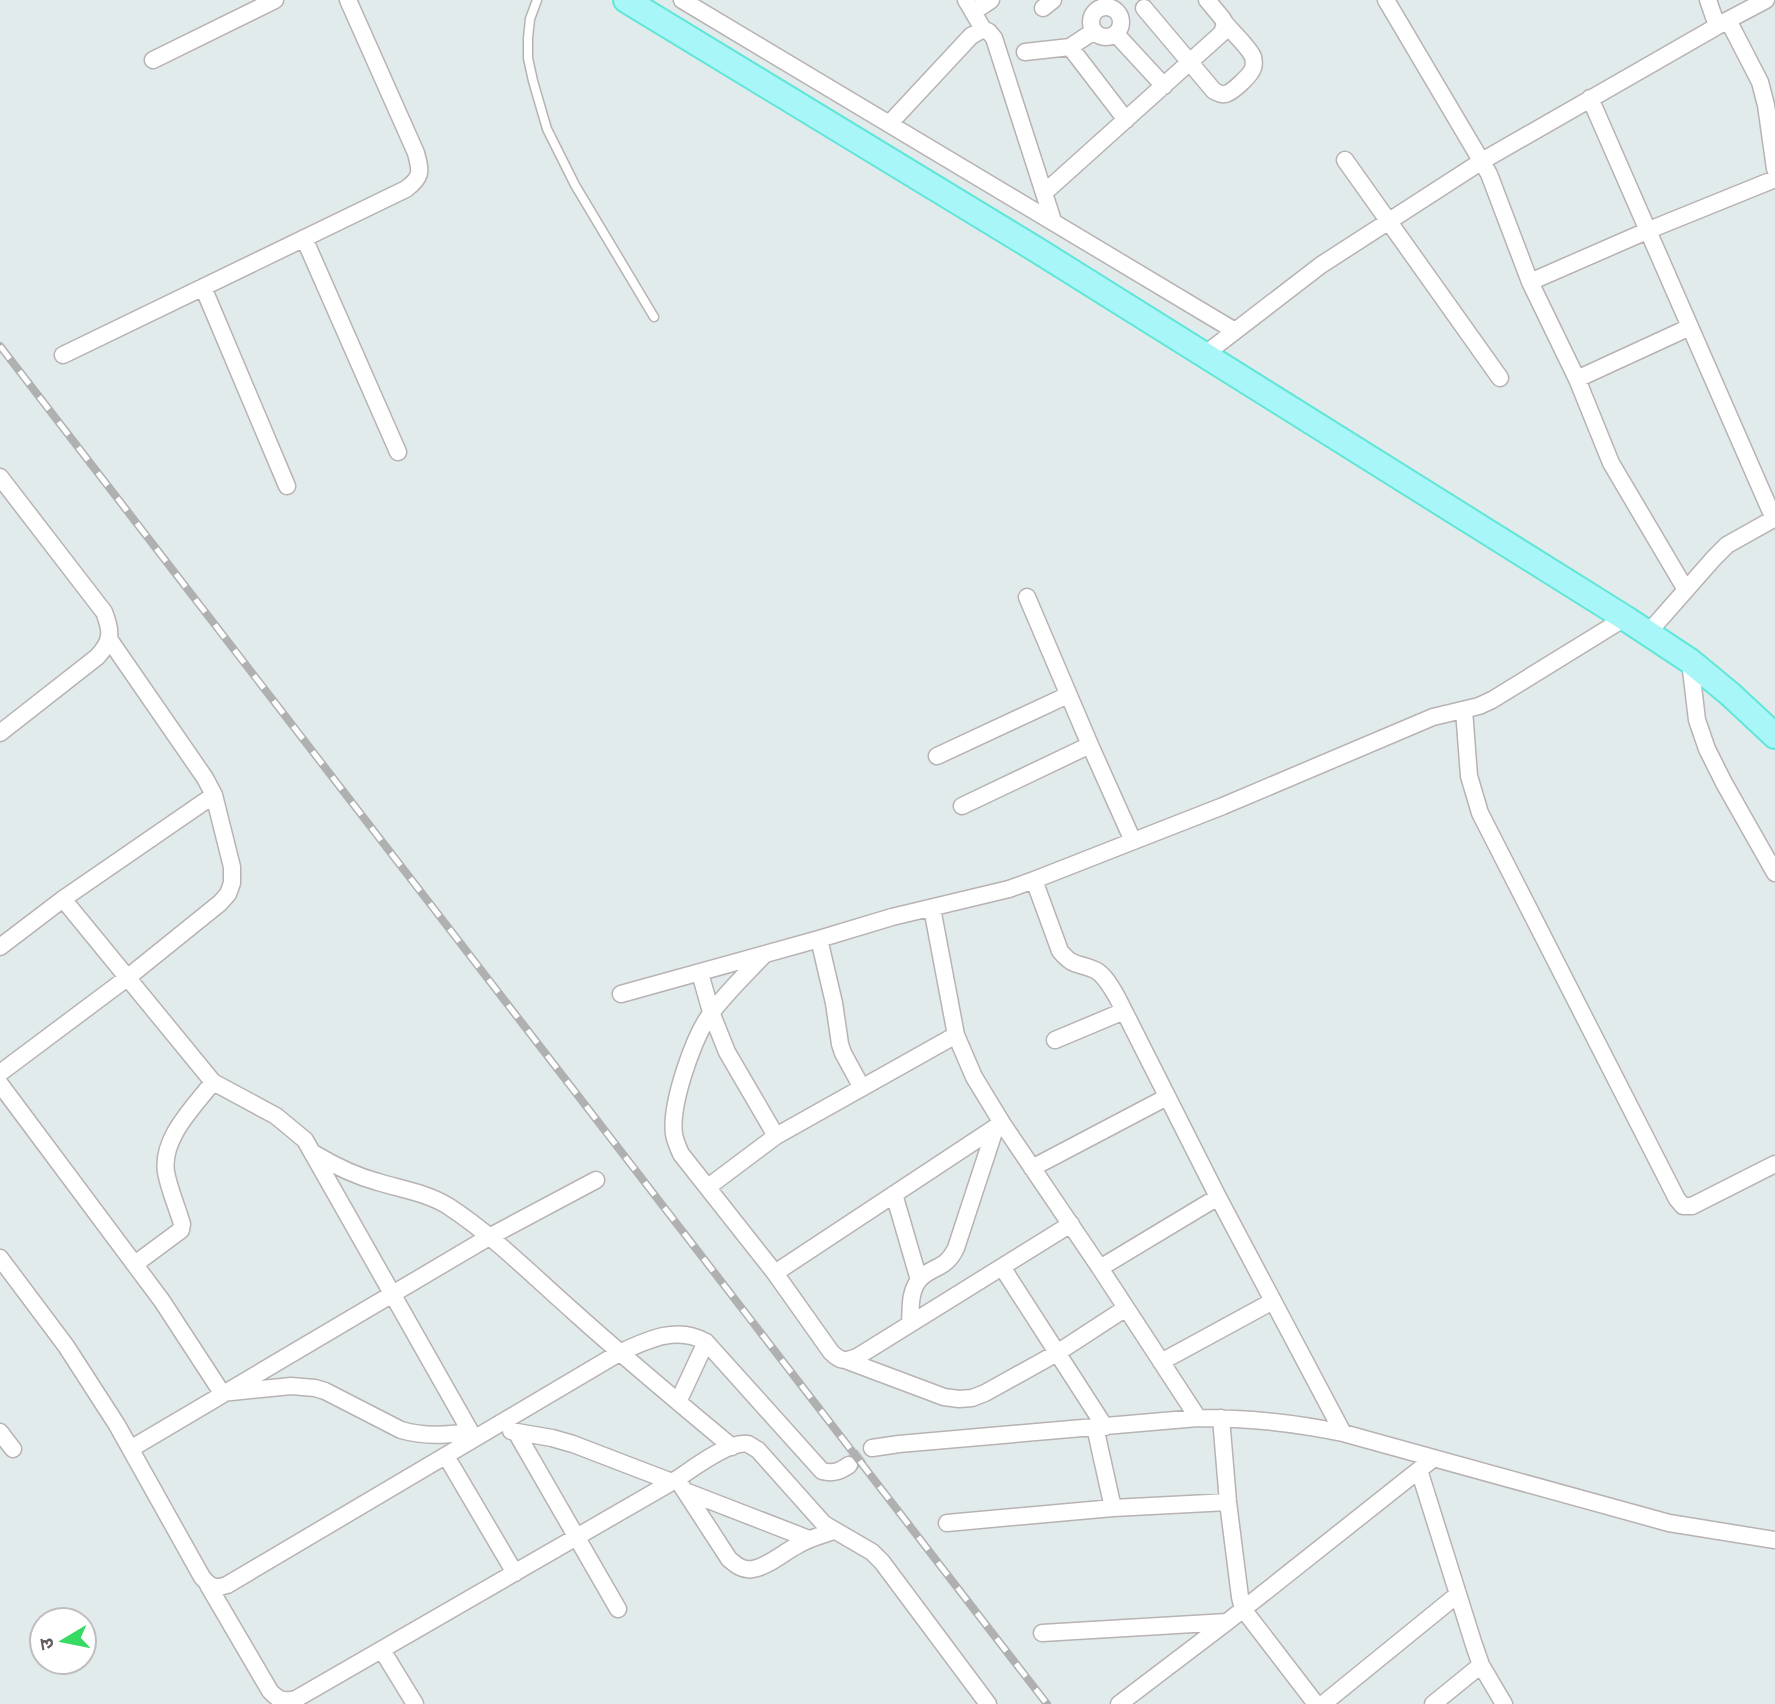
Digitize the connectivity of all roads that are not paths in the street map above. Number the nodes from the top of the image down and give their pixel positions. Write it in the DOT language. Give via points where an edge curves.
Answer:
graph roads {
  1 [pos="275,0"];
  2 [pos="348,0"];
  3 [pos="537,0"];
  4 [pos="626,0"];
  5 [pos="682,0"];
  6 [pos="991,0"];
  7 [pos="1120,0"];
  8 [pos="1207,0"];
  9 [pos="1386,0"];
  10 [pos="1708,0"];
  11 [pos="1766,0"];
  12 [pos="1146,4"];
  13 [pos="970,6"];
  14 [pos="1225,23"];
  15 [pos="1722,23"];
  16 [pos="983,29"];
  17 [pos="1094,31"];
  18 [pos="1116,34"];
  19 [pos="1070,47"];
  20 [pos="1025,52"];
  21 [pos="153,60"];
  22 [pos="1190,63"];
  23 [pos="1164,86"];
  24 [pos="1590,98"];
  25 [pos="1126,120"];
  26 [pos="890,123"];
  27 [pos="1345,160"];
  28 [pos="1482,160"];
  29 [pos="1775,169"];
  30 [pos="1775,179"];
  31 [pos="1044,193"];
  32 [pos="1052,221"];
  33 [pos="1388,221"];
  34 [pos="1649,230"];
  35 [pos="304,238"];
  36 [pos="1530,282"];
  37 [pos="203,287"];
  38 [pos="654,317"];
  39 [pos="1690,327"];
  40 [pos="1235,331"];
  41 [pos="63,355"];
  42 [pos="1203,355"];
  43 [pos="1500,378"];
  44 [pos="1577,379"];
  45 [pos="398,452"];
  46 [pos="0,477"];
  47 [pos="287,486"];
  48 [pos="1775,519"];
  49 [pos="1686,590"];
  50 [pos="1027,597"];
  51 [pos="1626,618"];
  52 [pos="1648,634"];
  53 [pos="109,639"];
  54 [pos="1690,661"];
  55 [pos="1068,695"];
  56 [pos="1464,710"];
  57 [pos="0,732"];
  58 [pos="1775,736"];
  59 [pos="1090,745"];
  60 [pos="936,756"];
  61 [pos="214,795"];
  62 [pos="962,806"];
  63 [pos="1133,841"];
  64 [pos="1775,873"];
  65 [pos="1034,880"];
  66 [pos="63,899"];
  67 [pos="932,908"];
  68 [pos="818,939"];
  69 [pos="0,947"];
  70 [pos="765,954"];
  71 [pos="701,972"];
  72 [pos="127,978"];
  73 [pos="621,994"];
  74 [pos="1124,1011"];
  75 [pos="711,1012"];
  76 [pos="956,1035"];
  77 [pos="1055,1040"];
  78 [pos="0,1073"];
  79 [pos="213,1082"];
  80 [pos="0,1084"];
  81 [pos="862,1088"];
  82 [pos="1167,1097"];
  83 [pos="999,1126"];
  84 [pos="776,1136"];
  85 [pos="313,1153"];
  86 [pos="1775,1164"];
  87 [pos="1032,1168"];
  88 [pos="596,1180"];
  89 [pos="708,1187"];
  90 [pos="894,1194"];
  91 [pos="1218,1197"];
  92 [pos="1071,1224"];
  93 [pos="489,1237"];
  94 [pos="0,1258"];
  95 [pos="135,1264"];
  96 [pos="1002,1267"];
  97 [pos="1100,1268"];
  98 [pos="775,1273"];
  99 [pos="919,1280"];
  100 [pos="392,1295"];
  101 [pos="1273,1301"];
  102 [pos="1126,1308"];
  103 [pos="910,1324"];
  104 [pos="706,1342"];
  105 [pos="619,1353"];
  106 [pos="1057,1353"];
  107 [pos="848,1361"];
  108 [pos="1161,1362"];
  109 [pos="222,1393"];
  110 [pos="678,1402"];
  111 [pos="1198,1418"];
  112 [pos="1221,1418"];
  113 [pos="1100,1427"];
  114 [pos="491,1428"];
  115 [pos="0,1432"];
  116 [pos="516,1432"];
  117 [pos="1343,1433"];
  118 [pos="473,1435"];
  119 [pos="732,1447"];
  120 [pos="132,1448"];
  121 [pos="873,1448"];
  122 [pos="13,1449"];
  123 [pos="446,1456"];
  124 [pos="1434,1458"];
  125 [pos="849,1465"];
  126 [pos="1419,1470"];
  127 [pos="678,1484"];
  128 [pos="1228,1502"];
  129 [pos="1113,1508"];
  130 [pos="947,1523"];
  131 [pos="834,1531"];
  132 [pos="577,1537"];
  133 [pos="809,1539"];
  134 [pos="1775,1540"];
  135 [pos="515,1573"];
  136 [pos="208,1585"];
  137 [pos="1457,1595"];
  138 [pos="618,1609"];
  139 [pos="1243,1609"];
  140 [pos="1227,1622"];
  141 [pos="1042,1633"];
  142 [pos="382,1650"];
  143 [pos="1481,1665"];
  144 [pos="278,1701"];
  145 [pos="415,1704"];
  146 [pos="988,1704"];
  147 [pos="1119,1704"];
  148 [pos="1316,1704"];
  149 [pos="1323,1704"];
  150 [pos="1433,1704"];
  151 [pos="1504,1704"];
  1 -- 21 [label="street"];
  2 -- 35 [label="street" via="421,169 417,181 406,190"];
  3 -- 38 [label="lane" via="530,19 528,58 547,130"];
  4 -- 42 [label="main road"];
  5 -- 26 [label="street"];
  6 -- 13 [label="street"];
  7 -- 12 [label="street" via="1130,12"];
  8 -- 14 [label="street"];
  9 -- 28 [label="street"];
  10 -- 15 [label="street"];
  11 -- 15 [label="street"];
  12 -- 22 [label="street"];
  13 -- 16 [label="street"];
  14 -- 22 [label="street" via="1222,33"];
  14 -- 22 [label="street" via="1254,59 1252,71 1232,91 1220,94"];
  15 -- 24 [label="street"];
  15 -- 29 [label="street" via="1760,82"];
  16 -- 26 [label="street" via="971,36"];
  16 -- 31 [label="street" via="994,38"];
  17 -- 18 [label="street" via="1102,37"];
  17 -- 18 [label="street" via="1092,17 1107,7 1116,10 1121,19"];
  17 -- 19 [label="street"];
  18 -- 23 [label="street"];
  19 -- 20 [label="street"];
  19 -- 25 [label="street"];
  22 -- 23 [label="street"];
  23 -- 25 [label="street"];
  24 -- 28 [label="street"];
  24 -- 34 [label="street"];
  25 -- 31 [label="street"];
  26 -- 32 [label="street"];
  27 -- 33 [label="street"];
  28 -- 33 [label="street"];
  28 -- 36 [label="street"];
  30 -- 34 [label="street"];
  31 -- 32 [label="street"];
  32 -- 40 [label="street"];
  33 -- 40 [label="street"];
  33 -- 43 [label="street"];
  34 -- 36 [label="street"];
  34 -- 39 [label="street"];
  35 -- 37 [label="street"];
  35 -- 45 [label="street"];
  36 -- 44 [label="street"];
  37 -- 41 [label="street"];
  37 -- 47 [label="street"];
  39 -- 44 [label="street"];
  39 -- 48 [label="street"];
  40 -- 42 [label="street"];
  42 -- 51 [label="main road"];
  44 -- 49 [label="street" via="1611,463"];
  46 -- 53 [label="street" via="104,612"];
  48 -- 49 [label="street" via="1727,545"];
  49 -- 52 [label="street"];
  50 -- 55 [label="street"];
  51 -- 52 [label="main road"];
  51 -- 56 [label="street" via="1492,700"];
  52 -- 54 [label="main road"];
  53 -- 57 [label="street" via="97,657"];
  53 -- 61 [label="street"];
  54 -- 58 [label="main road"];
  54 -- 64 [label="street" via="1697,720 1707,749"];
  55 -- 59 [label="street"];
  55 -- 60 [label="street"];
  56 -- 63 [label="street" via="1433,717"];
  56 -- 86 [label="street" via="1469,776 1480,813 1677,1199 1683,1206 1692,1206"];
  59 -- 62 [label="street"];
  59 -- 63 [label="street"];
  61 -- 66 [label="street"];
  61 -- 72 [label="street" via="232,867 228,894"];
  63 -- 65 [label="street"];
  65 -- 67 [label="street"];
  65 -- 74 [label="street" via="1060,951 1075,964 1101,974"];
  66 -- 69 [label="street"];
  66 -- 72 [label="street"];
  67 -- 68 [label="street"];
  67 -- 76 [label="street"];
  68 -- 70 [label="street"];
  68 -- 81 [label="street" via="840,1044"];
  70 -- 71 [label="street"];
  70 -- 75 [label="street"];
  71 -- 73 [label="street"];
  71 -- 75 [label="street"];
  72 -- 78 [label="street"];
  72 -- 79 [label="street"];
  74 -- 77 [label="street"];
  74 -- 82 [label="street"];
  75 -- 84 [label="street" via="727,1052"];
  75 -- 89 [label="street" via="692,1048 674,1118 681,1154"];
  76 -- 81 [label="street"];
  76 -- 83 [label="street"];
  79 -- 85 [label="street" via="276,1116 305,1140"];
  79 -- 95 [label="street" via="173,1136 166,1157 181,1230"];
  80 -- 95 [label="street"];
  81 -- 84 [label="street"];
  82 -- 87 [label="street"];
  82 -- 91 [label="street"];
  83 -- 87 [label="street"];
  83 -- 90 [label="street"];
  83 -- 99 [label="street" via="952,1255"];
  84 -- 89 [label="street"];
  85 -- 93 [label="street" via="360,1176 444,1204"];
  85 -- 100 [label="street"];
  87 -- 92 [label="street"];
  88 -- 93 [label="street"];
  89 -- 98 [label="street"];
  90 -- 98 [label="street"];
  90 -- 99 [label="street"];
  91 -- 97 [label="street"];
  91 -- 101 [label="street"];
  92 -- 96 [label="street"];
  92 -- 97 [label="street"];
  93 -- 100 [label="street"];
  93 -- 105 [label="street"];
  94 -- 120 [label="street" via="66,1346"];
  95 -- 109 [label="street"];
  96 -- 103 [label="street"];
  96 -- 106 [label="street"];
  97 -- 102 [label="street"];
  98 -- 107 [label="street" via="831,1352"];
  99 -- 103 [label="street"];
  100 -- 109 [label="street"];
  100 -- 118 [label="street"];
  101 -- 108 [label="street"];
  101 -- 117 [label="street"];
  102 -- 106 [label="street"];
  102 -- 108 [label="street"];
  103 -- 107 [label="street"];
  104 -- 105 [label="street" via="696,1335 663,1335"];
  104 -- 110 [label="street"];
  104 -- 125 [label="street" via="822,1471 841,1471"];
  105 -- 110 [label="street"];
  105 -- 114 [label="street"];
  106 -- 107 [label="street" via="985,1393 959,1399"];
  106 -- 113 [label="street"];
  108 -- 111 [label="street"];
  109 -- 118 [label="street" via="306,1387 325,1391 414,1434"];
  109 -- 120 [label="street"];
  110 -- 119 [label="street"];
  111 -- 112 [label="street"];
  111 -- 113 [label="street"];
  112 -- 117 [label="street"];
  112 -- 128 [label="street"];
  113 -- 121 [label="street"];
  113 -- 129 [label="street"];
  114 -- 116 [label="street"];
  114 -- 118 [label="street"];
  115 -- 122 [label="street"];
  116 -- 127 [label="street" via="573,1444"];
  116 -- 132 [label="street"];
  117 -- 124 [label="street"];
  118 -- 123 [label="street"];
  119 -- 127 [label="street"];
  119 -- 131 [label="street" via="749,1444 758,1450"];
  120 -- 136 [label="street"];
  123 -- 135 [label="street"];
  123 -- 136 [label="street" via="227,1585"];
  124 -- 126 [label="street"];
  124 -- 134 [label="street" via="1669,1523"];
  126 -- 137 [label="street"];
  126 -- 139 [label="street"];
  127 -- 132 [label="street"];
  127 -- 133 [label="street"];
  127 -- 133 [label="street" via="736,1566 753,1569"];
  128 -- 129 [label="street"];
  128 -- 139 [label="street"];
  129 -- 130 [label="street"];
  131 -- 133 [label="street"];
  131 -- 146 [label="street" via="882,1562"];
  132 -- 135 [label="street"];
  132 -- 138 [label="street"];
  135 -- 142 [label="street"];
  136 -- 144 [label="street"];
  137 -- 143 [label="street"];
  137 -- 149 [label="street"];
  139 -- 140 [label="street"];
  139 -- 148 [label="street"];
  140 -- 141 [label="street"];
  140 -- 147 [label="street"];
  142 -- 144 [label="street" via="296,1699"];
  142 -- 145 [label="street"];
  143 -- 150 [label="street"];
  143 -- 151 [label="street"];
}
